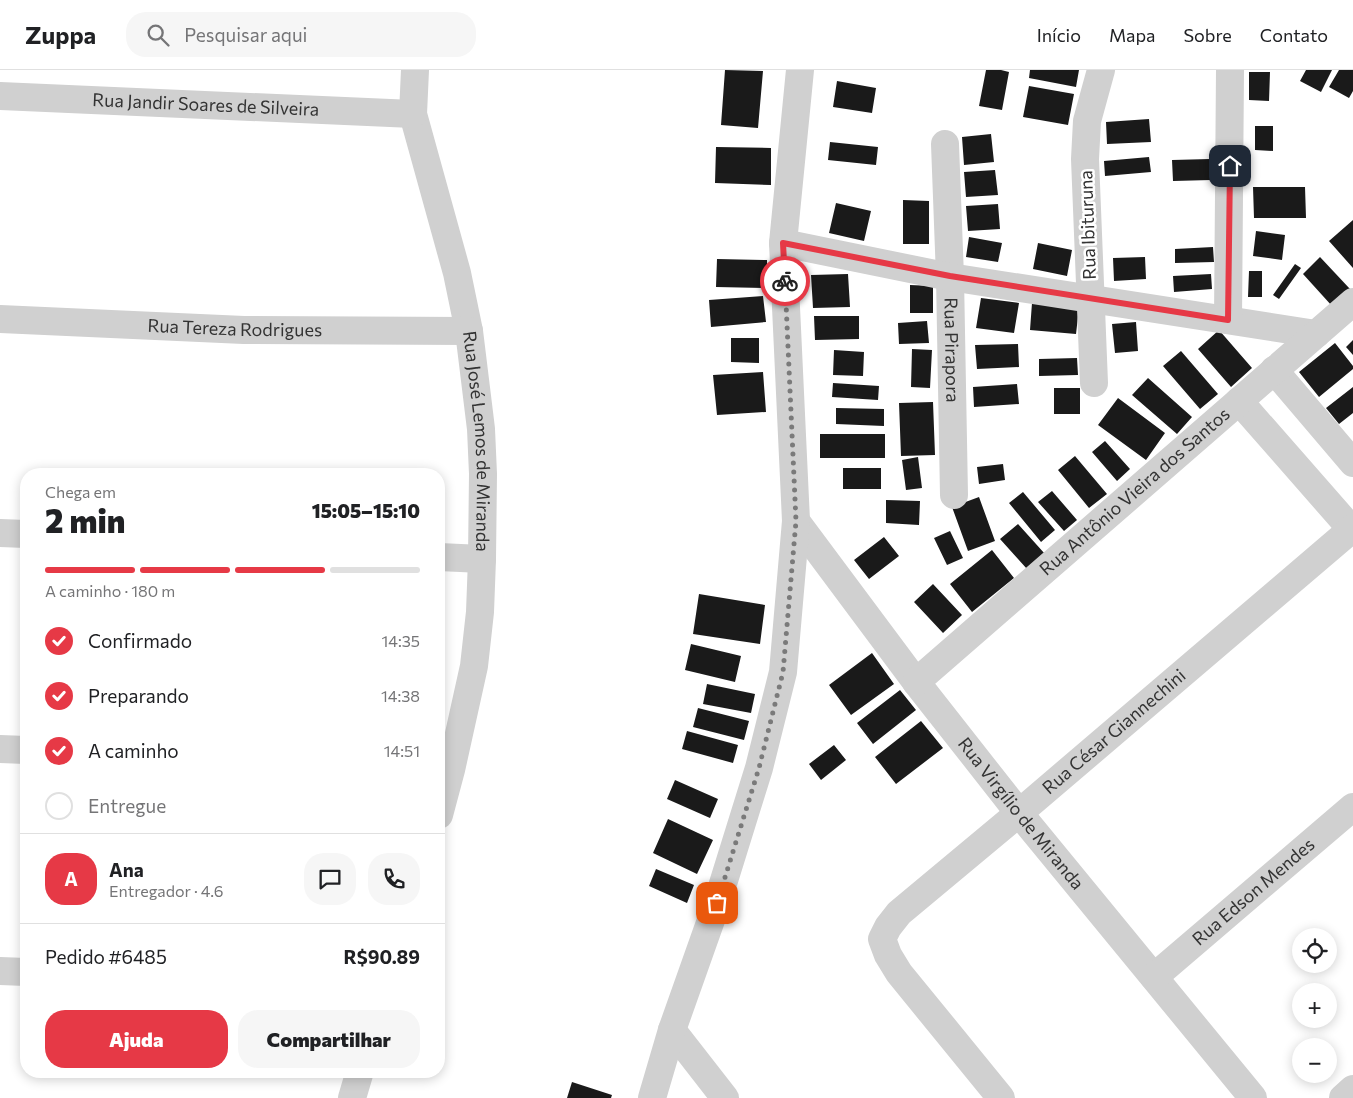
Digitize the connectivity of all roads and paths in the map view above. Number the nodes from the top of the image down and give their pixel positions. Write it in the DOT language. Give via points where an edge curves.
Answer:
graph roads {
  1 [pos="415,70"];
  2 [pos="800,70"];
  3 [pos="1101,70"];
  4 [pos="1230,70"];
  5 [pos="0,96"];
  6 [pos="413,114"];
  7 [pos="945,144"];
  8 [pos="783,243"];
  9 [pos="950,276"];
  10 [pos="1091,298"];
  11 [pos="1353,302"];
  12 [pos="0,319"];
  13 [pos="1228,320"];
  14 [pos="469,331"];
  15 [pos="1316,334"];
  16 [pos="1274,370"];
  17 [pos="1094,383"];
  18 [pos="1239,401"];
  19 [pos="1353,463"];
  20 [pos="954,495"];
  21 [pos="796,521"];
  22 [pos="1353,530"];
  23 [pos="0,533"];
  24 [pos="20,534"];
  25 [pos="445,557"];
  26 [pos="482,560"];
  27 [pos="916,682"];
  28 [pos="0,749"];
  29 [pos="20,750"];
  30 [pos="445,770"];
  31 [pos="1353,807"];
  32 [pos="1018,813"];
  33 [pos="0,971"];
  34 [pos="20,972"];
  35 [pos="1154,976"];
  36 [pos="672,1030"];
  37 [pos="358,1078"];
  38 [pos="1353,1089"];
  39 [pos="352,1098"];
  40 [pos="652,1098"];
  41 [pos="725,1098"];
  42 [pos="1001,1098"];
  43 [pos="1253,1098"];
  44 [pos="1343,1098"];
  1 -- 6 [label="street, Rua José Lemos de Miranda"];
  2 -- 8 [label="street"];
  3 -- 10 [label="street, Rua Ibituruna" via="1087,121 1085,158"];
  4 -- 13 [label="street"];
  5 -- 6 [label="street, Rua Jandir Soares de Silveira"];
  6 -- 14 [label="street, Rua José Lemos de Miranda" via="457,274"];
  7 -- 9 [label="street, Rua Pirapora"];
  8 -- 9 [label="street"];
  8 -- 21 [label="street"];
  9 -- 10 [label="street"];
  9 -- 20 [label="street, Rua Pirapora"];
  10 -- 13 [label="street"];
  10 -- 17 [label="street, Rua Ibituruna"];
  11 -- 15 [label="street, Rua Antônio Vieira dos Santos"];
  12 -- 14 [label="street, Rua Tereza Rodrigues" via="244,330"];
  13 -- 15 [label="street"];
  14 -- 26 [label="street, Rua José Lemos de Miranda" via="481,429"];
  15 -- 16 [label="street, Rua Antônio Vieira dos Santos"];
  16 -- 18 [label="street, Rua Antônio Vieira dos Santos"];
  16 -- 19 [label="street"];
  18 -- 22 [label="street"];
  18 -- 27 [label="street, Rua Antônio Vieira dos Santos"];
  21 -- 27 [label="street, Rua Virgílio de Miranda"];
  21 -- 36 [label="street" via="783,672 759,768 717,903"];
  22 -- 32 [label="street, Rua César Giannechini"];
  23 -- 24 [label="street"];
  25 -- 26 [label="street"];
  26 -- 30 [label="street, Rua José Lemos de Miranda" via="474,666"];
  27 -- 32 [label="street, Rua Virgílio de Miranda"];
  28 -- 29 [label="street"];
  31 -- 35 [label="street, Rua Edson Mendes"];
  32 -- 35 [label="street, Rua Virgílio de Miranda"];
  32 -- 42 [label="street, Rua César Giannechini" via="899,913 882,939 899,973"];
  33 -- 34 [label="street"];
  35 -- 43 [label="street, Rua Virgílio de Miranda"];
  36 -- 40 [label="street"];
  36 -- 41 [label="street"];
  37 -- 39 [label="street"];
  38 -- 44 [label="street"];
}
